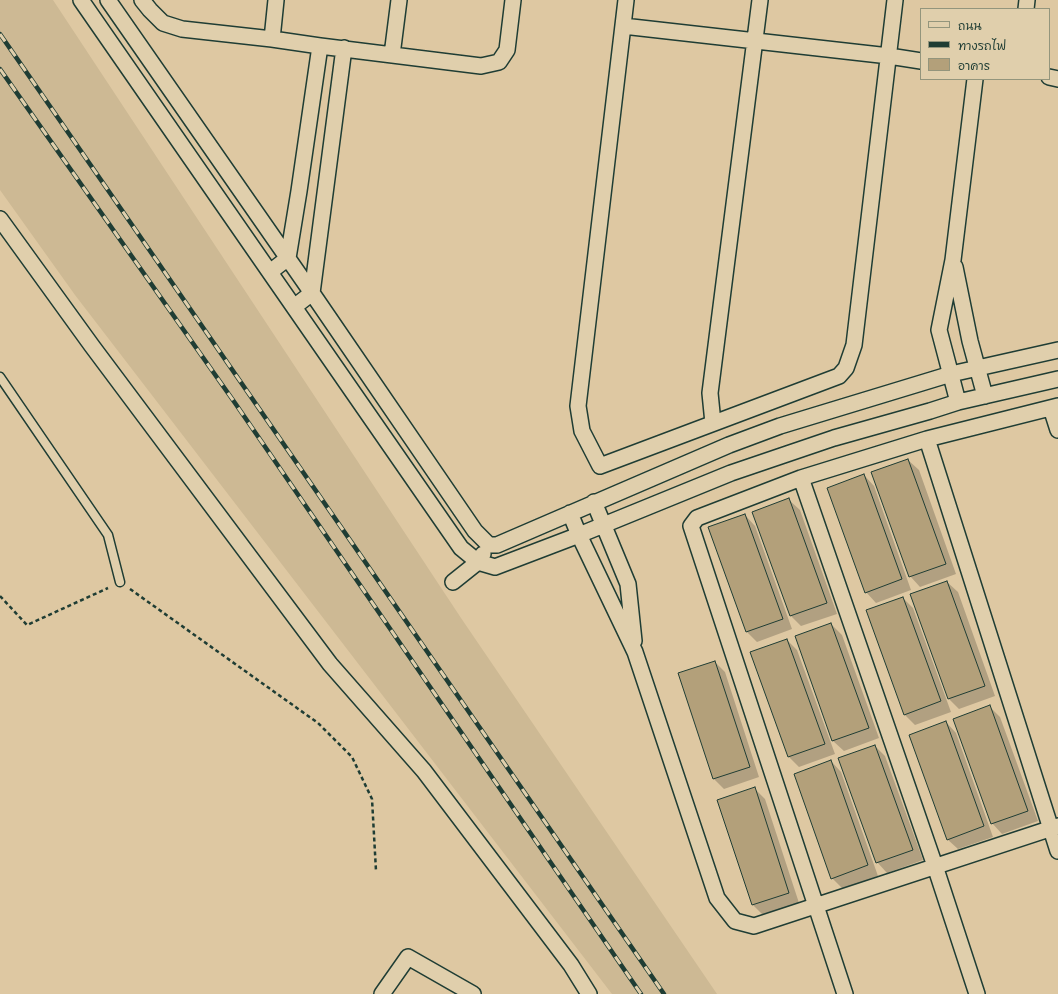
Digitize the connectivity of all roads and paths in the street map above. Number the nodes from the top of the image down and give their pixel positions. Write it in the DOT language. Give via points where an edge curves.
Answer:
graph roads {
  1 [pos="81,0"];
  2 [pos="108,0"];
  3 [pos="276,0"];
  4 [pos="398,0"];
  5 [pos="513,0"];
  6 [pos="626,0"];
  7 [pos="760,0"];
  8 [pos="895,0"];
  9 [pos="148,3"];
  10 [pos="623,26"];
  11 [pos="272,38"];
  12 [pos="755,41"];
  13 [pos="320,46"];
  14 [pos="344,48"];
  15 [pos="392,55"];
  16 [pos="889,56"];
  17 [pos="920,61"];
  18 [pos="975,80"];
  19 [pos="0,219"];
  20 [pos="288,258"];
  21 [pos="953,260"];
  22 [pos="270,272"];
  23 [pos="312,293"];
  24 [pos="294,307"];
  25 [pos="1058,350"];
  26 [pos="978,368"];
  27 [pos="951,374"];
  28 [pos="0,376"];
  29 [pos="1058,379"];
  30 [pos="985,396"];
  31 [pos="958,402"];
  32 [pos="1054,407"];
  33 [pos="714,423"];
  34 [pos="1058,430"];
  35 [pos="927,439"];
  36 [pos="801,478"];
  37 [pos="594,502"];
  38 [pos="570,513"];
  39 [pos="603,526"];
  40 [pos="579,536"];
  41 [pos="489,545"];
  42 [pos="478,562"];
  43 [pos="120,582"];
  44 [pos="453,582"];
  45 [pos="0,596"];
  46 [pos="635,652"];
  47 [pos="1054,827"];
  48 [pos="1058,851"];
  49 [pos="935,866"];
  50 [pos="376,871"];
  51 [pos="815,906"];
  52 [pos="382,994"];
  53 [pos="473,994"];
  54 [pos="589,994"];
  55 [pos="845,994"];
  56 [pos="977,994"];
  1 -- 22 [label="street"];
  2 -- 20 [label="street"];
  3 -- 11 [label="street"];
  4 -- 15 [label="street"];
  5 -- 15 [label="street" via="507,50 499,62 481,66"];
  6 -- 10 [label="street"];
  7 -- 12 [label="street"];
  8 -- 16 [label="street"];
  9 -- 11 [label="street" via="163,23 182,28"];
  10 -- 12 [label="street"];
  10 -- 33 [label="street" via="578,406 582,431 600,466"];
  11 -- 13 [label="street"];
  12 -- 16 [label="street"];
  12 -- 33 [label="street" via="710,393"];
  13 -- 14 [label="street"];
  13 -- 20 [label="street"];
  14 -- 15 [label="street"];
  14 -- 23 [label="street"];
  16 -- 17 [label="street"];
  16 -- 33 [label="street" via="854,345 846,368 839,376"];
  18 -- 21 [label="street"];
  19 -- 54 [label="street" via="330,664 424,771 571,965"];
  20 -- 22 [label="street"];
  20 -- 23 [label="street"];
  21 -- 26 [label="street"];
  21 -- 27 [label="street" via="940,330"];
  22 -- 24 [label="street"];
  23 -- 24 [label="street"];
  23 -- 41 [label="street" via="475,531"];
  24 -- 42 [label="street" via="461,548"];
  25 -- 26 [label="street"];
  26 -- 27 [label="street"];
  26 -- 30 [label="street"];
  27 -- 31 [label="street"];
  27 -- 37 [label="street" via="743,439"];
  28 -- 43 [label="lane" via="108,535"];
  29 -- 30 [label="street"];
  30 -- 31 [label="street"];
  31 -- 39 [label="street" via="834,438 731,473"];
  32 -- 34 [label="street"];
  32 -- 35 [label="street"];
  35 -- 36 [label="street"];
  35 -- 47 [label="street"];
  36 -- 49 [label="street"];
  36 -- 51 [label="street" via="697,518 691,526"];
  37 -- 38 [label="street"];
  37 -- 39 [label="street"];
  38 -- 40 [label="street"];
  38 -- 41 [label="street" via="497,545"];
  39 -- 40 [label="street"];
  39 -- 46 [label="street" via="628,584"];
  40 -- 42 [label="street" via="495,567"];
  40 -- 46 [label="street"];
  41 -- 42 [label="street"];
  42 -- 44 [label="street"];
  43 -- 45 [label="path" via="27,625"];
  43 -- 50 [label="path" via="318,723 352,757 372,798"];
  46 -- 51 [label="street" via="717,898 735,921 754,926"];
  47 -- 48 [label="street"];
  47 -- 49 [label="street"];
  49 -- 51 [label="street"];
  49 -- 56 [label="street"];
  51 -- 55 [label="street"];
  52 -- 53 [label="street" via="408,957"];
}
